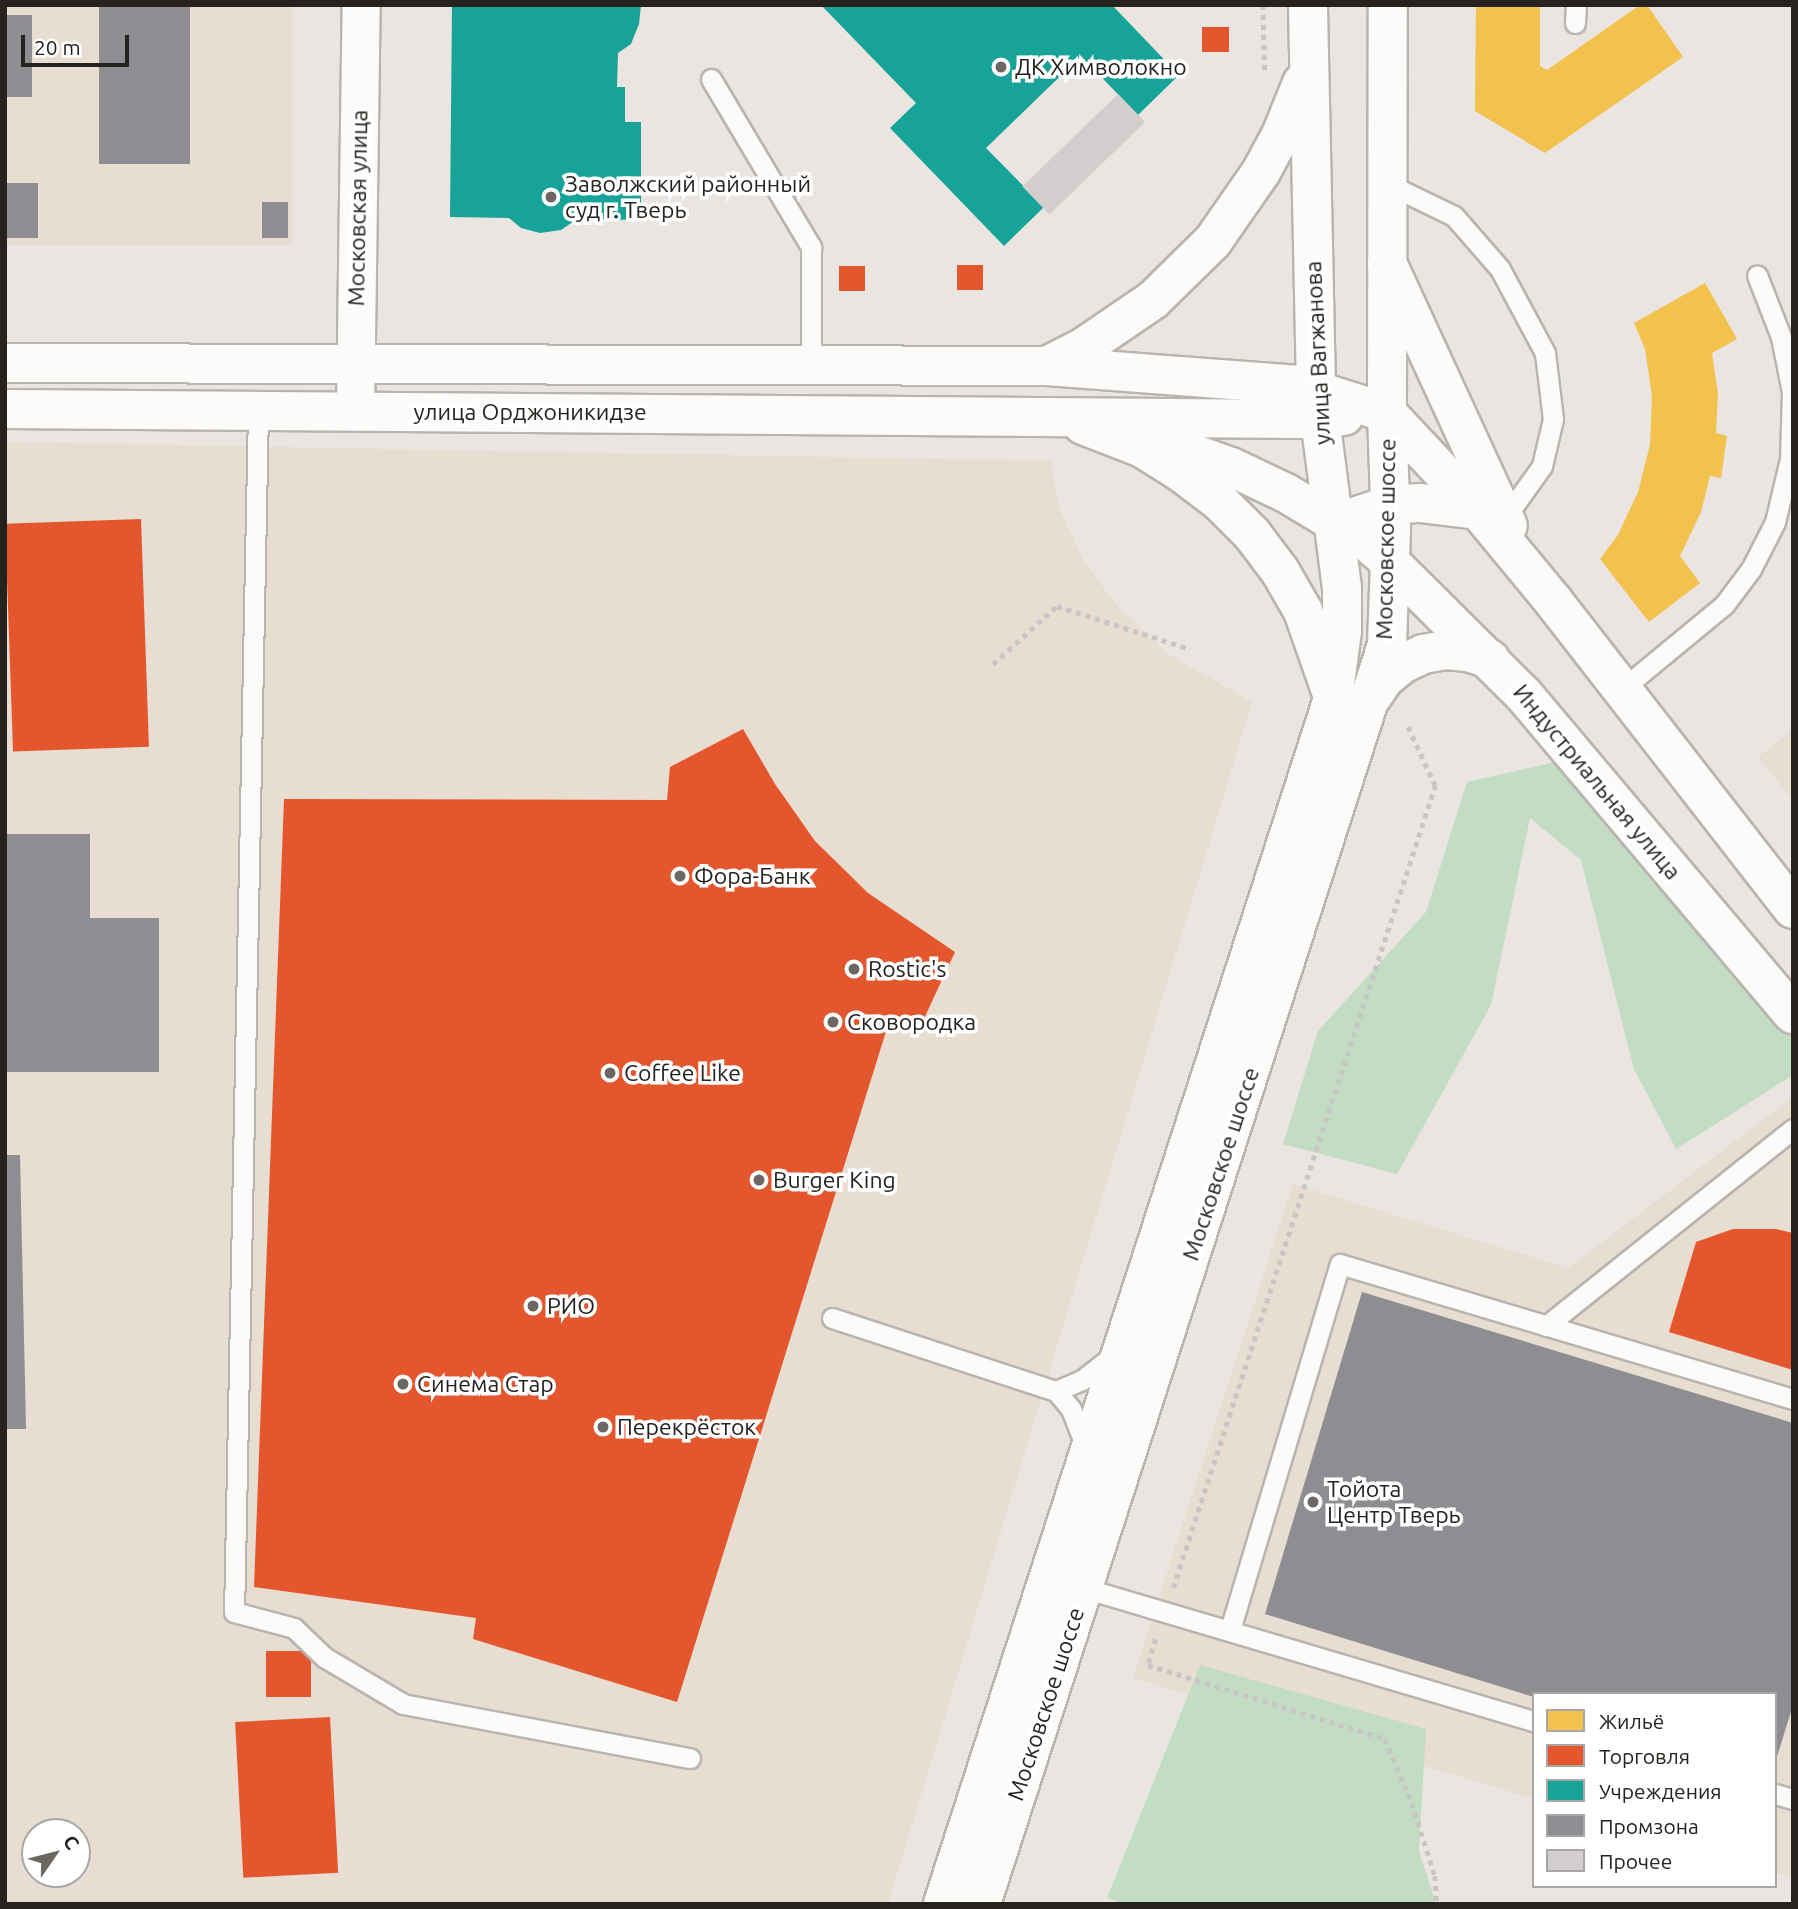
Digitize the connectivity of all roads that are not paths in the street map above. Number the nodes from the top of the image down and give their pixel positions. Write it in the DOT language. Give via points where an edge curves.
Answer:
graph roads {
  1 [pos="361,5"];
  2 [pos="1308,5"];
  3 [pos="1388,5"];
  4 [pos="1307,67"];
  5 [pos="711,79"];
  6 [pos="1388,184"];
  7 [pos="1387,262"];
  8 [pos="1756,275"];
  9 [pos="5,363"];
  10 [pos="356,365"];
  11 [pos="1047,366"];
  12 [pos="811,367"];
  13 [pos="1317,403"];
  14 [pos="5,408"];
  15 [pos="258,410"];
  16 [pos="355,411"];
  17 [pos="1387,413"];
  18 [pos="1054,416"];
  19 [pos="1390,505"];
  20 [pos="1491,514"];
  21 [pos="1333,524"];
  22 [pos="1390,562"];
  23 [pos="1490,659"];
  24 [pos="1622,689"];
  25 [pos="1372,697"];
  26 [pos="1333,699"];
  27 [pos="1791,904"];
  28 [pos="1793,1014"];
  29 [pos="1792,1131"];
  30 [pos="832,1318"];
  31 [pos="1546,1326"];
  32 [pos="1125,1345"];
  33 [pos="1056,1391"];
  34 [pos="1793,1399"];
  35 [pos="1089,1455"];
  36 [pos="1084,1588"];
  37 [pos="1230,1630"];
  38 [pos="1532,1720"];
  39 [pos="690,1758"];
  40 [pos="943,1904"];
  41 [pos="981,1904"];
  1 -- 10 [label="street, Московская улица"];
  2 -- 4 [label="main road, улица Вагжанова"];
  3 -- 6 [label="main road"];
  4 -- 11 [label="main road" via="1281,135 1213,241 1153,300"];
  4 -- 13 [label="main road, улица Вагжанова"];
  5 -- 12 [label="lane" via="811,247"];
  6 -- 7 [label="main road"];
  6 -- 20 [label="lane" via="1454,216 1500,269 1545,353 1553,419 1542,466"];
  7 -- 17 [label="main road"];
  7 -- 20 [label="main road"];
  8 -- 24 [label="lane" via="1781,337 1792,392 1790,459 1774,522 1751,569 1724,605"];
  9 -- 10 [label="main road, улица Орджоникидзе"];
  10 -- 12 [label="main road, улица Орджоникидзе"];
  10 -- 16 [label="street, Московская улица"];
  11 -- 12 [label="main road, улица Орджоникидзе"];
  11 -- 13 [label="main road, улица Орджоникидзе" via="1299,385"];
  13 -- 17 [label="main road"];
  13 -- 18 [label="main road"];
  13 -- 21 [label="main road, улица Вагжанова"];
  14 -- 15 [label="main road, улица Орджоникидзе"];
  15 -- 16 [label="main road, улица Орджоникидзе"];
  15 -- 39 [label="lane" via="234,1612 294,1628 324,1657 403,1704"];
  16 -- 18 [label="main road, улица Орджоникидзе"];
  17 -- 19 [label="main road, Московское шоссе"];
  17 -- 20 [label="main road"];
  18 -- 21 [label="main road, Индустриальная улица" via="1174,446 1231,467"];
  18 -- 26 [label="main road" via="1100,430 1182,472 1252,534 1303,611"];
  19 -- 20 [label="main road" via="1439,504"];
  19 -- 21 [label="main road"];
  19 -- 22 [label="main road, Московское шоссе"];
  20 -- 24 [label="main road" via="1531,575"];
  21 -- 22 [label="main road, Индустриальная улица" via="1366,541"];
  21 -- 26 [label="main road, улица Вагжанова" via="1342,588"];
  22 -- 23 [label="main road, Индустриальная улица"];
  22 -- 25 [label="main road, Московское шоссе" via="1387,645"];
  23 -- 25 [label="main road" via="1445,650 1423,654 1385,678"];
  23 -- 28 [label="main road, Индустриальная улица"];
  24 -- 27 [label="main road"];
  25 -- 36 [label="main road, Московское шоссе"];
  26 -- 32 [label="main road, Московское шоссе"];
  29 -- 31 [label="lane"];
  30 -- 33 [label="lane"];
  31 -- 34 [label="lane"];
  31 -- 37 [label="lane" via="1340,1264"];
  32 -- 33 [label="lane" via="1103,1366"];
  32 -- 35 [label="main road, Московское шоссе"];
  33 -- 35 [label="lane" via="1071,1409"];
  35 -- 40 [label="main road, Московское шоссе"];
  36 -- 37 [label="lane"];
  36 -- 41 [label="main road, Московское шоссе"];
  37 -- 38 [label="lane"];
}
